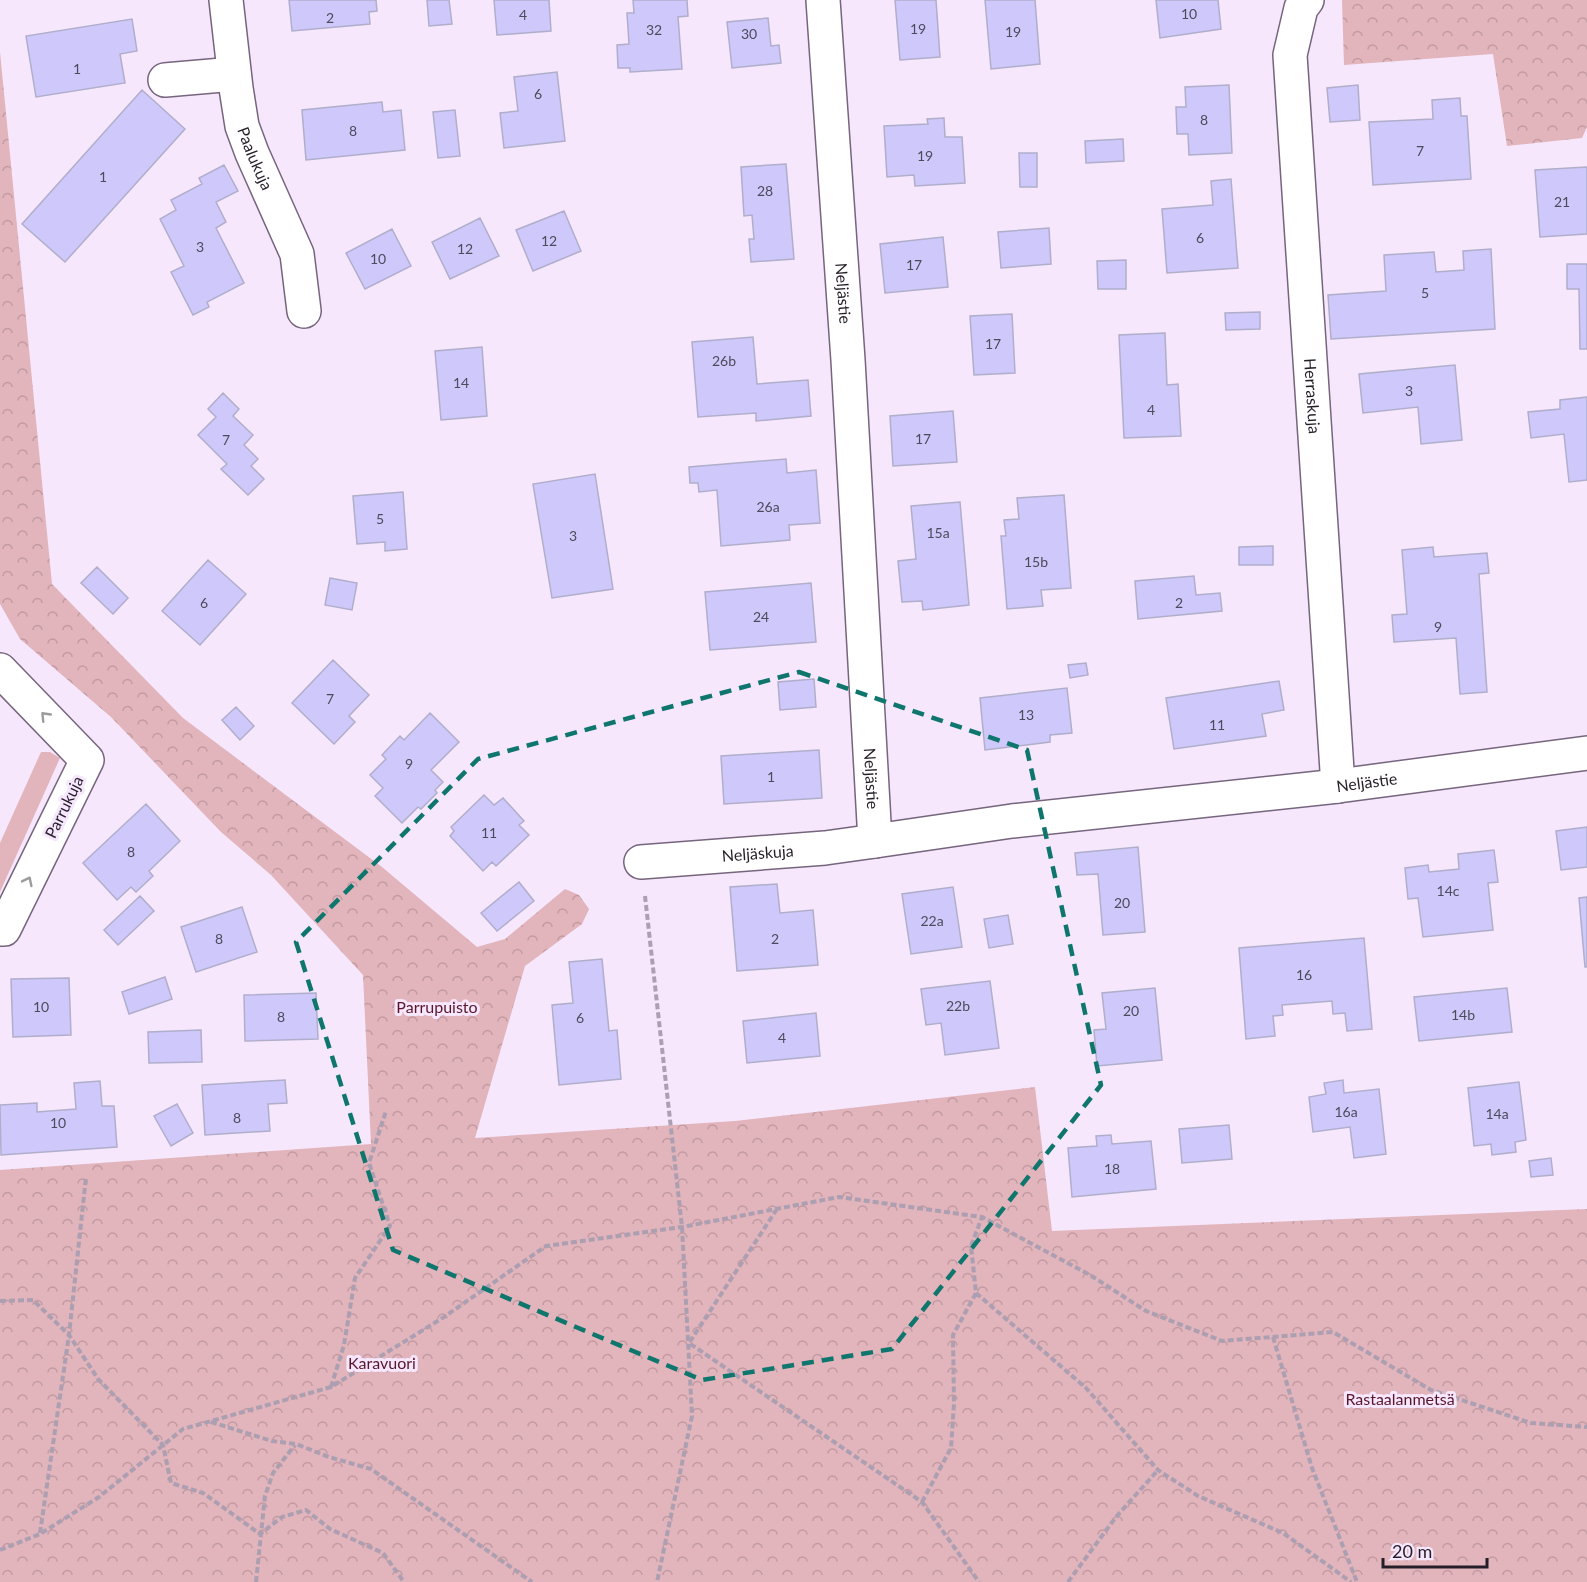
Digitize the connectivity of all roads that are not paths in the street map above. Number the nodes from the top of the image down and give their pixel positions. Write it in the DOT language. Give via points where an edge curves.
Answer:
graph roads {
  1 [pos="226,0"];
  2 [pos="823,0"];
  3 [pos="1304,4"];
  4 [pos="234,74"];
  5 [pos="165,80"];
  6 [pos="304,311"];
  7 [pos="0,670"];
  8 [pos="1587,753"];
  9 [pos="1338,786"];
  10 [pos="875,841"];
  11 [pos="641,862"];
  12 [pos="0,929"];
  1 -- 4 [label="street, Paalukuja"];
  2 -- 10 [label="street, Neljästie"];
  3 -- 9 [label="street, Herraskuja" via="1290,55"];
  4 -- 5 [label="street"];
  4 -- 6 [label="street, Paalukuja" via="242,126 297,254"];
  12 -- 7 [label="street, Parrukuja, one-way" via="4,929 87,759"];
  8 -- 9 [label="street, Neljästie"];
  9 -- 10 [label="street, Neljästie" via="1012,821"];
  10 -- 11 [label="street, Neljäskuja"];
}
